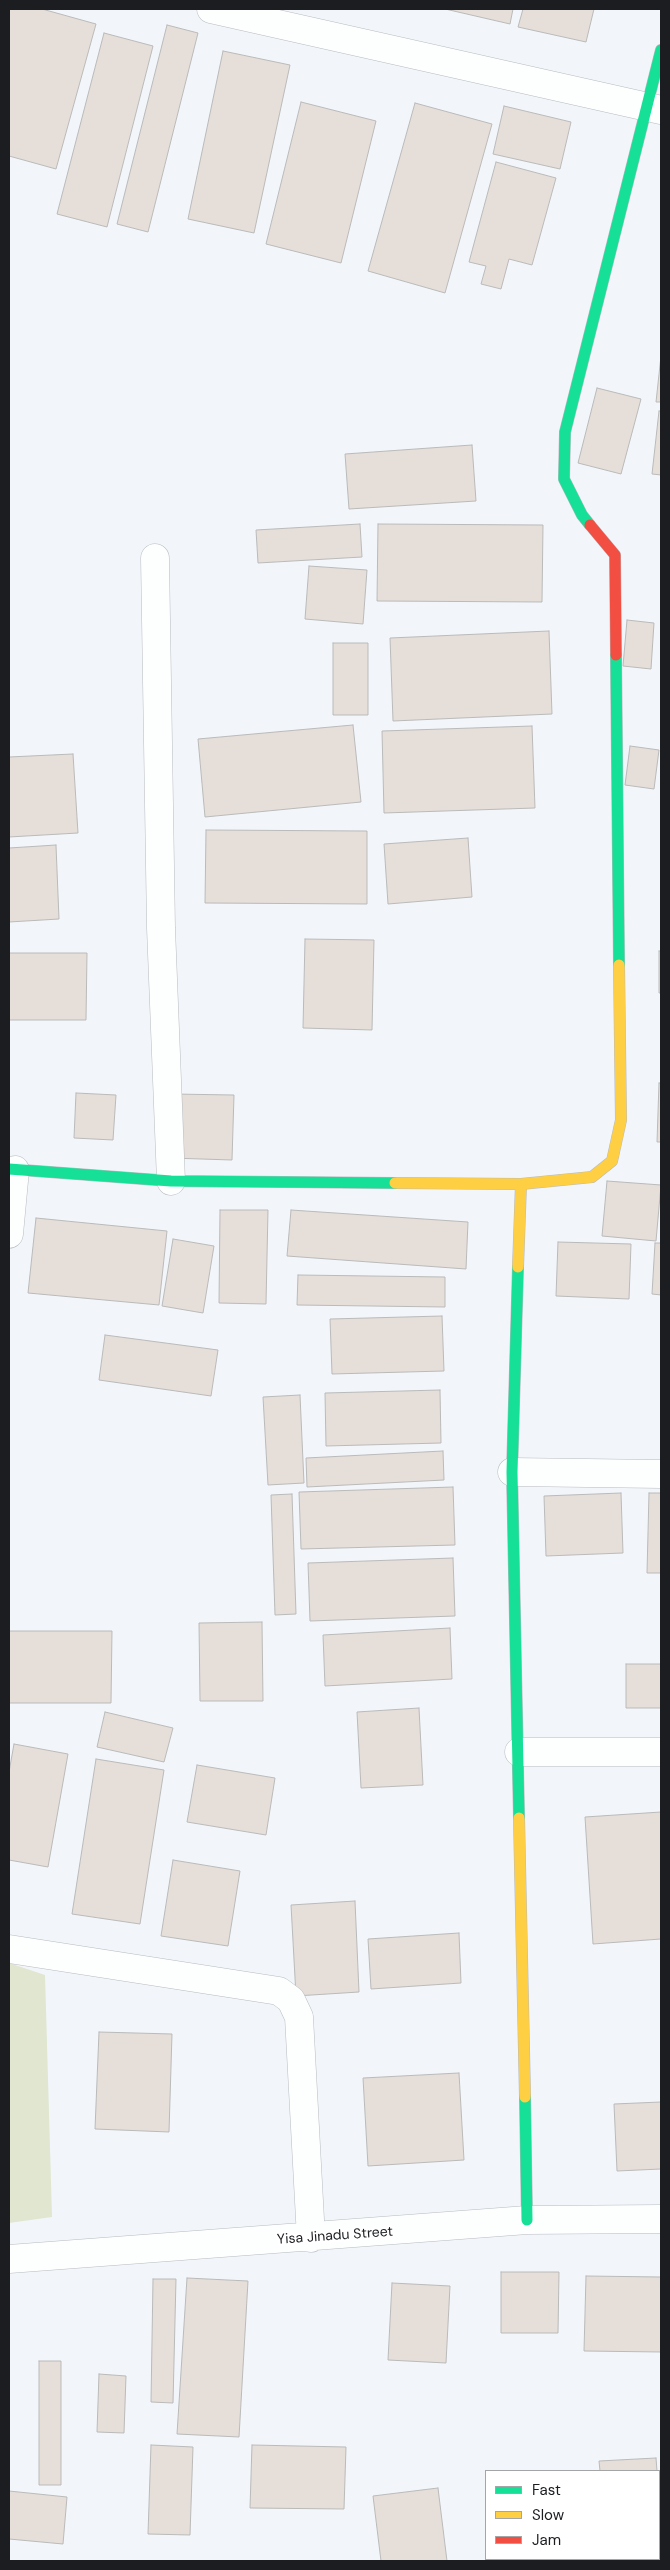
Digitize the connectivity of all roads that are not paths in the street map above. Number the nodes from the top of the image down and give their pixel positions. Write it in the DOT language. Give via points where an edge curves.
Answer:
graph roads {
  1 [pos="211,9"];
  2 [pos="661,50"];
  3 [pos="654,109"];
  4 [pos="155,558"];
  5 [pos="12,1169"];
  6 [pos="171,1181"];
  7 [pos="521,1184"];
  8 [pos="9,1234"];
  9 [pos="512,1472"];
  10 [pos="661,1474"];
  11 [pos="519,1752"];
  12 [pos="661,1752"];
  13 [pos="9,1949"];
  14 [pos="661,2219"];
  15 [pos="527,2220"];
  16 [pos="311,2238"];
  17 [pos="9,2259"];
  1 -- 3 [label="street"];
  2 -- 3 [label="street"];
  3 -- 7 [label="street" via="565,432 564,479 582,515 615,555 621,1120 612,1161 592,1177"];
  4 -- 6 [label="street" via="161,928"];
  5 -- 6 [label="street"];
  5 -- 8 [label="street"];
  6 -- 7 [label="street"];
  7 -- 9 [label="street"];
  9 -- 10 [label="street"];
  9 -- 11 [label="street"];
  11 -- 12 [label="street"];
  11 -- 15 [label="street"];
  13 -- 16 [label="street" via="279,1991 292,2000 299,2017"];
  14 -- 15 [label="street, Yisa Jinadu Street"];
  15 -- 16 [label="street, Yisa Jinadu Street"];
  16 -- 17 [label="street, Yisa Jinadu Street"];
}
